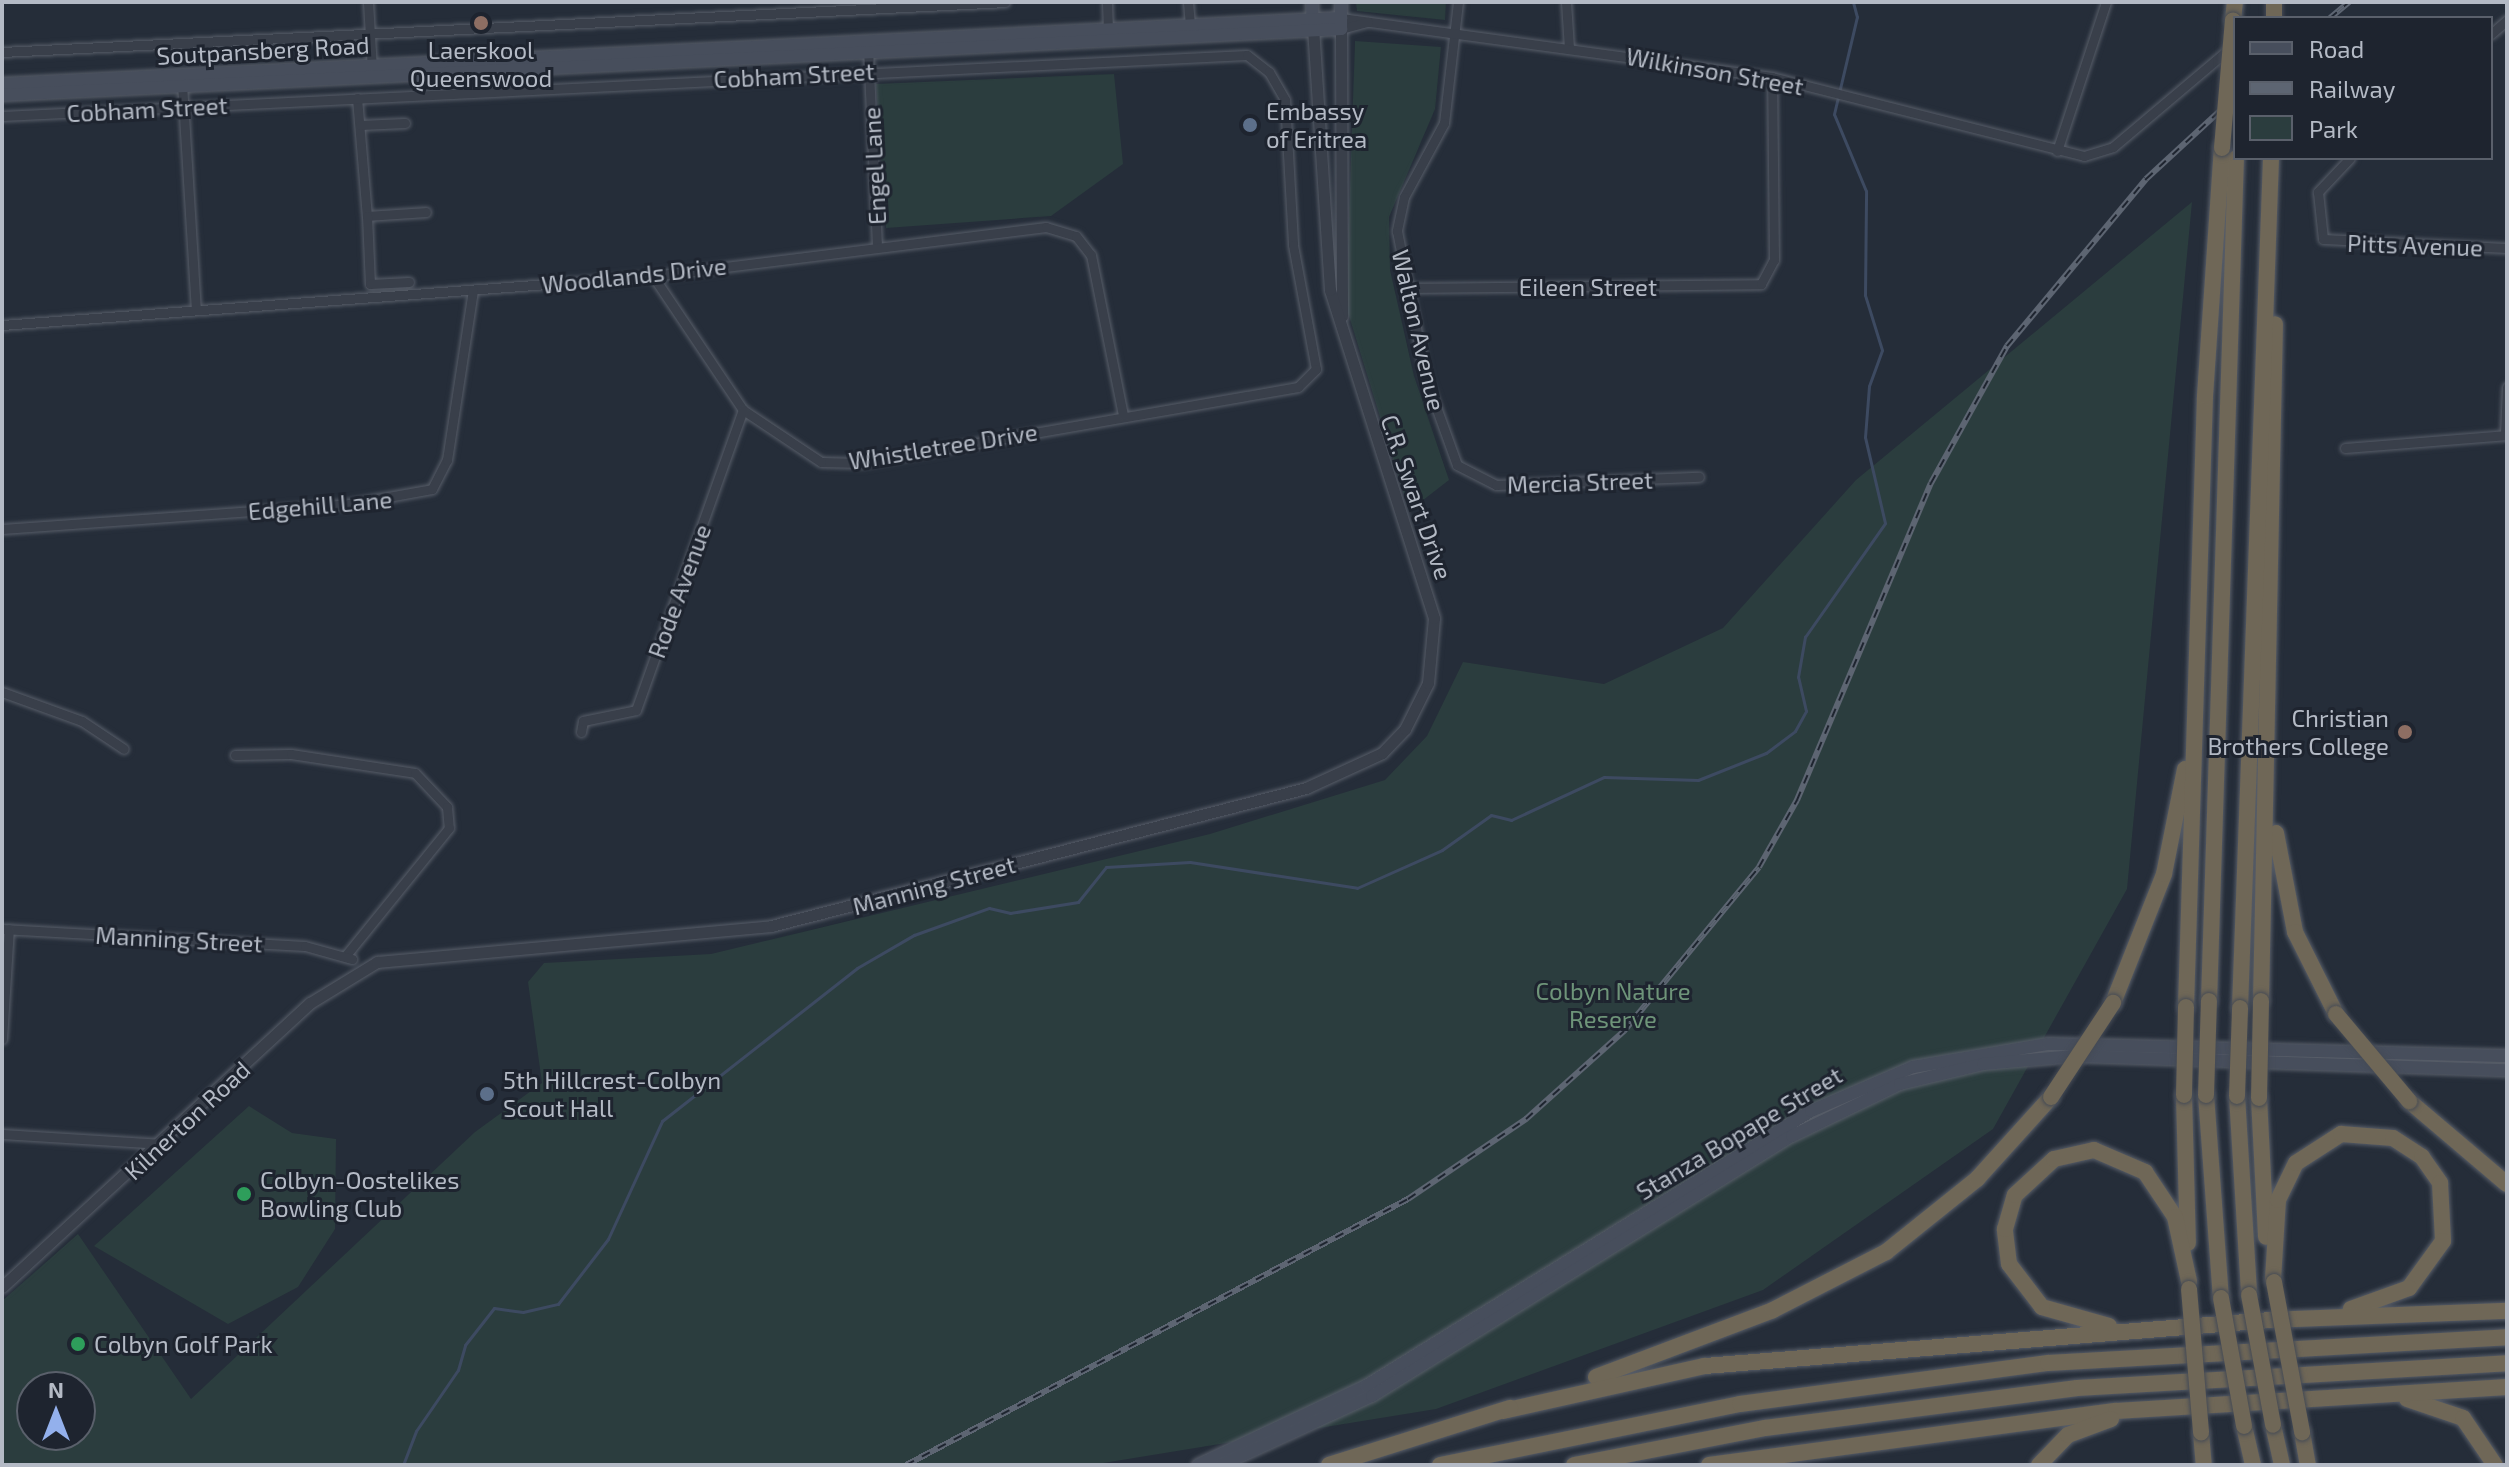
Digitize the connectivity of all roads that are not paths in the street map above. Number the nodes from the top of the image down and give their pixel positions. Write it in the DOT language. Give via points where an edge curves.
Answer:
graph roads {
  1 [pos="368,2"];
  2 [pos="1005,2"];
  3 [pos="1107,2"];
  4 [pos="1188,2"];
  5 [pos="1312,2"];
  6 [pos="1341,2"];
  7 [pos="1458,2"];
  8 [pos="1566,2"];
  9 [pos="2106,2"];
  10 [pos="2286,2"];
  11 [pos="2268,16"];
  12 [pos="1190,24"];
  13 [pos="1313,24"];
  14 [pos="1341,24"];
  15 [pos="370,33"];
  16 [pos="1453,33"];
  17 [pos="1108,34"];
  18 [pos="868,46"];
  19 [pos="2233,46"];
  20 [pos="1569,48"];
  21 [pos="2,52"];
  22 [pos="869,71"];
  23 [pos="372,72"];
  24 [pos="1772,77"];
  25 [pos="182,81"];
  26 [pos="2,84"];
  27 [pos="2233,90"];
  28 [pos="2,95"];
  29 [pos="357,98"];
  30 [pos="184,107"];
  31 [pos="2,116"];
  32 [pos="405,123"];
  33 [pos="360,125"];
  34 [pos="2057,151"];
  35 [pos="2229,153"];
  36 [pos="2272,160"];
  37 [pos="2272,160"];
  38 [pos="2348,160"];
  39 [pos="426,212"];
  40 [pos="367,216"];
  41 [pos="877,243"];
  42 [pos="2507,248"];
  43 [pos="653,276"];
  44 [pos="409,282"];
  45 [pos="1406,288"];
  46 [pos="473,290"];
  47 [pos="196,309"];
  48 [pos="2,325"];
  49 [pos="1343,337"];
  50 [pos="1314,376"];
  51 [pos="2507,387"];
  52 [pos="743,410"];
  53 [pos="1123,415"];
  54 [pos="2506,435"];
  55 [pos="2345,448"];
  56 [pos="1463,472"];
  57 [pos="1699,477"];
  58 [pos="2,529"];
  59 [pos="2199,578"];
  60 [pos="1431,674"];
  61 [pos="2272,676"];
  62 [pos="2,692"];
  63 [pos="581,732"];
  64 [pos="124,749"];
  65 [pos="235,755"];
  66 [pos="5,929"];
  67 [pos="377,962"];
  68 [pos="2,1039"];
  69 [pos="2506,1056"];
  70 [pos="2507,1070"];
  71 [pos="2,1134"];
  72 [pos="163,1144"];
  73 [pos="2507,1184"];
  74 [pos="2273,1280"];
  75 [pos="2189,1285"];
  76 [pos="2,1287"];
  77 [pos="2507,1311"];
  78 [pos="2270,1320"];
  79 [pos="2191,1325"];
  80 [pos="2507,1337"];
  81 [pos="2507,1363"];
  82 [pos="2507,1387"];
  83 [pos="2292,1399"];
  84 [pos="2211,1404"];
  85 [pos="1503,1411"];
  86 [pos="1198,1465"];
  87 [pos="1221,1465"];
  88 [pos="1329,1465"];
  89 [pos="1440,1465"];
  90 [pos="1574,1465"];
  91 [pos="1709,1465"];
  92 [pos="2039,1465"];
  93 [pos="2203,1465"];
  94 [pos="2253,1465"];
  95 [pos="2282,1465"];
  96 [pos="2310,1465"];
  97 [pos="2495,1465"];
  1 -- 15 [label="street"];
  2 -- 15 [label="street"];
  3 -- 17 [label="street"];
  4 -- 12 [label="street"];
  5 -- 13 [label="main road, C.R. Swart Drive"];
  6 -- 14 [label="main road, C.R. Swart Drive"];
  7 -- 16 [label="street, Walton Avenue"];
  8 -- 20 [label="street"];
  9 -- 34 [label="street"];
  10 -- 11 [label="street"];
  12 -- 13 [label="main road, Soutpansberg Road"];
  12 -- 17 [label="main road, Soutpansberg Road"];
  13 -- 14 [label="main road, Soutpansberg Road"];
  13 -- 17 [label="main road, Soutpansberg Road"];
  13 -- 49 [label="street, C.R. Swart Drive" via="1330,290"];
  14 -- 16 [label="street, Wilkinson Street" via="1368,22"];
  14 -- 49 [label="street, C.R. Swart Drive"];
  15 -- 21 [label="street"];
  15 -- 23 [label="street"];
  16 -- 20 [label="street, Wilkinson Street"];
  16 -- 45 [label="street, Walton Avenue" via="1442,130 1400,212"];
  17 -- 18 [label="main road, Soutpansberg Road"];
  18 -- 22 [label="street, Engel Lane"];
  18 -- 23 [label="main road, Soutpansberg Road"];
  19 -- 34 [label="street, Wilkinson Street" via="2113,147 2084,156"];
  20 -- 24 [label="street, Wilkinson Street"];
  22 -- 29 [label="street, Cobham Street"];
  22 -- 41 [label="street, Engel Lane"];
  22 -- 50 [label="street, Cobham Street" via="1204,54 1254,58 1285,100 1293,245"];
  23 -- 25 [label="main road, Soutpansberg Road"];
  24 -- 34 [label="street, Wilkinson Street"];
  24 -- 45 [label="street, Eileen Street" via="1774,260 1767,277 1756,285"];
  25 -- 26 [label="main road, Soutpansberg Road"];
  25 -- 28 [label="main road, Soutpansberg Road"];
  25 -- 30 [label="street"];
  27 -- 35 [label="highway, bridge"];
  29 -- 30 [label="street, Cobham Street"];
  29 -- 33 [label="street"];
  30 -- 31 [label="street, Cobham Street"];
  30 -- 47 [label="street"];
  32 -- 33 [label="street"];
  33 -- 40 [label="street"];
  35 -- 59 [label="highway"];
  35 -- 94 [label="highway, bridge" via="2206,1095 2221,1298"];
  36 -- 61 [label="highway"];
  37 -- 95 [label="highway, bridge" via="2237,1096 2249,1295"];
  38 -- 42 [label="street, Pitts Avenue" via="2318,192 2323,239"];
  39 -- 40 [label="street"];
  40 -- 44 [label="street" via="370,284"];
  41 -- 43 [label="street, Woodlands Drive"];
  41 -- 53 [label="street, Woodlands Drive" via="1046,227 1076,236 1095,265"];
  43 -- 46 [label="street, Woodlands Drive"];
  43 -- 52 [label="street, Whistletree Drive"];
  45 -- 56 [label="street, Walton Avenue" via="1426,379"];
  46 -- 47 [label="street, Woodlands Drive"];
  46 -- 58 [label="street, Edgehill Lane" via="447,460 432,489 349,504"];
  47 -- 48 [label="street, Woodlands Drive"];
  49 -- 60 [label="street, C.R. Swart Drive" via="1428,593 1436,640"];
  50 -- 53 [label="street, Whistletree Drive" via="1298,387"];
  51 -- 54 [label="street"];
  52 -- 53 [label="street, Whistletree Drive" via="806,456 840,463"];
  52 -- 63 [label="street, Rode Avenue" via="636,710 589,719"];
  54 -- 55 [label="street"];
  56 -- 57 [label="street, Mercia Street" via="1496,485"];
  59 -- 75 [label="highway, bridge" via="2184,1095"];
  59 -- 85 [label="highway, bridge" via="2179,806 2154,903 2113,1003 2051,1097 1969,1187 1859,1268 1773,1310"];
  60 -- 67 [label="street, Manning Street" via="1416,712 1382,753 1306,788 743,931"];
  61 -- 73 [label="highway, bridge" via="2282,883 2305,960 2336,1014 2409,1101"];
  61 -- 74 [label="highway, bridge" via="2259,1098"];
  62 -- 64 [label="street" via="82,721"];
  65 -- 66 [label="street, Manning Street" via="291,754 415,773 447,807 449,828 350,956"];
  66 -- 68 [label="street"];
  67 -- 72 [label="street, Kilnerton Road" via="310,1003"];
  69 -- 86 [label="main road, Stanza Bopape Street" via="2048,1044 1913,1067 1811,1111 1355,1392"];
  70 -- 87 [label="main road, Stanza Bopape Street" via="2075,1056 1983,1064 1900,1084 1792,1136 1372,1396"];
  71 -- 72 [label="street"];
  72 -- 76 [label="street, Kilnerton Road"];
  74 -- 78 [label="highway" via="2278,1200 2309,1150 2341,1134 2382,1134 2412,1149 2435,1174 2446,1230 2417,1281 2368,1306"];
  74 -- 96 [label="highway, bridge"];
  75 -- 79 [label="highway" via="2170,1204 2123,1158 2094,1150 2066,1154 2031,1173 2015,1195 2005,1229 2009,1264 2042,1307 2085,1324"];
  75 -- 93 [label="highway, bridge"];
  77 -- 78 [label="highway"];
  78 -- 79 [label="highway"];
  79 -- 85 [label="highway" via="1705,1366"];
  80 -- 89 [label="highway" via="2048,1363 1740,1404"];
  81 -- 90 [label="highway" via="2062,1389 1793,1423"];
  82 -- 83 [label="highway"];
  83 -- 84 [label="highway"];
  83 -- 97 [label="highway" via="2431,1402 2470,1424"];
  84 -- 91 [label="highway" via="1951,1429"];
  84 -- 92 [label="highway" via="2094,1423 2059,1442"];
  85 -- 88 [label="highway"];
}
